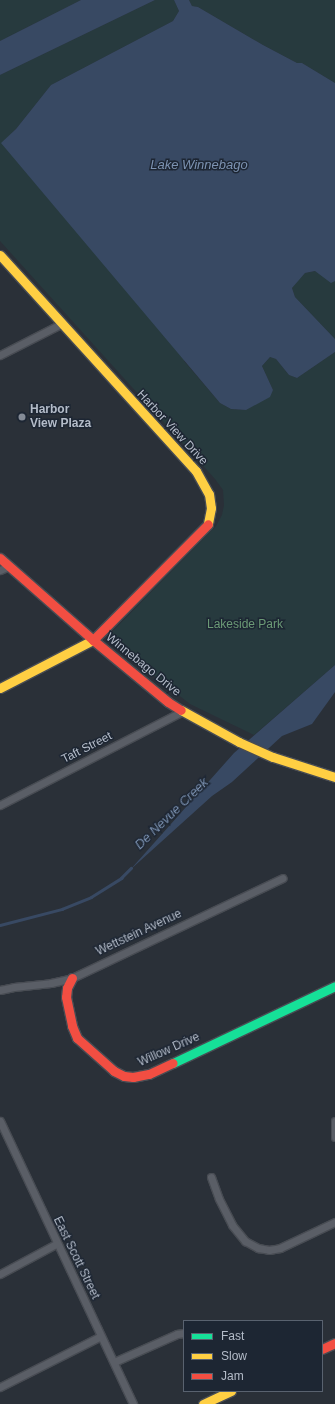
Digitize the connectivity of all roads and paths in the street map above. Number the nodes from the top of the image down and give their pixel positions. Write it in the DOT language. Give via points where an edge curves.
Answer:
graph roads {
  1 [pos="0,255"];
  2 [pos="61,324"];
  3 [pos="0,355"];
  4 [pos="0,558"];
  5 [pos="9,566"];
  6 [pos="0,570"];
  7 [pos="93,640"];
  8 [pos="0,688"];
  9 [pos="183,711"];
  10 [pos="335,777"];
  11 [pos="0,805"];
  12 [pos="282,878"];
  13 [pos="72,978"];
  14 [pos="335,986"];
  15 [pos="0,990"];
  16 [pos="0,1121"];
  17 [pos="335,1121"];
  18 [pos="335,1137"];
  19 [pos="212,1177"];
  20 [pos="335,1222"];
  21 [pos="56,1244"];
  22 [pos="0,1274"];
  23 [pos="183,1333"];
  24 [pos="101,1336"];
  25 [pos="335,1343"];
  26 [pos="323,1349"];
  27 [pos="114,1362"];
  28 [pos="0,1387"];
  29 [pos="220,1393"];
  30 [pos="134,1404"];
  31 [pos="203,1404"];
  1 -- 2 [label="street, Harbor View Drive"];
  2 -- 3 [label="street"];
  2 -- 7 [label="street, Harbor View Drive" via="196,471 204,483 211,503 207,526"];
  4 -- 5 [label="street, Winnebago Drive"];
  5 -- 6 [label="street"];
  5 -- 7 [label="street, Winnebago Drive"];
  7 -- 8 [label="street, Harbor View Drive"];
  7 -- 9 [label="street, Winnebago Drive" via="168,702"];
  9 -- 10 [label="street, Winnebago Drive" via="239,742 273,757"];
  9 -- 11 [label="street, Taft Street"];
  12 -- 13 [label="street, Wettstein Avenue"];
  13 -- 14 [label="street, Willow Drive" via="66,997 77,1038 112,1070 133,1077 148,1074"];
  13 -- 15 [label="street, Wettstein Avenue"];
  16 -- 21 [label="street, East Scott Street"];
  17 -- 18 [label="street"];
  19 -- 20 [label="street" via="232,1225 245,1241 258,1248 280,1248"];
  21 -- 22 [label="street"];
  21 -- 24 [label="street, East Scott Street"];
  23 -- 27 [label="street"];
  24 -- 27 [label="street, East Scott Street"];
  24 -- 28 [label="street"];
  25 -- 26 [label="street"];
  27 -- 30 [label="street, East Scott Street"];
  29 -- 31 [label="street"];
}
